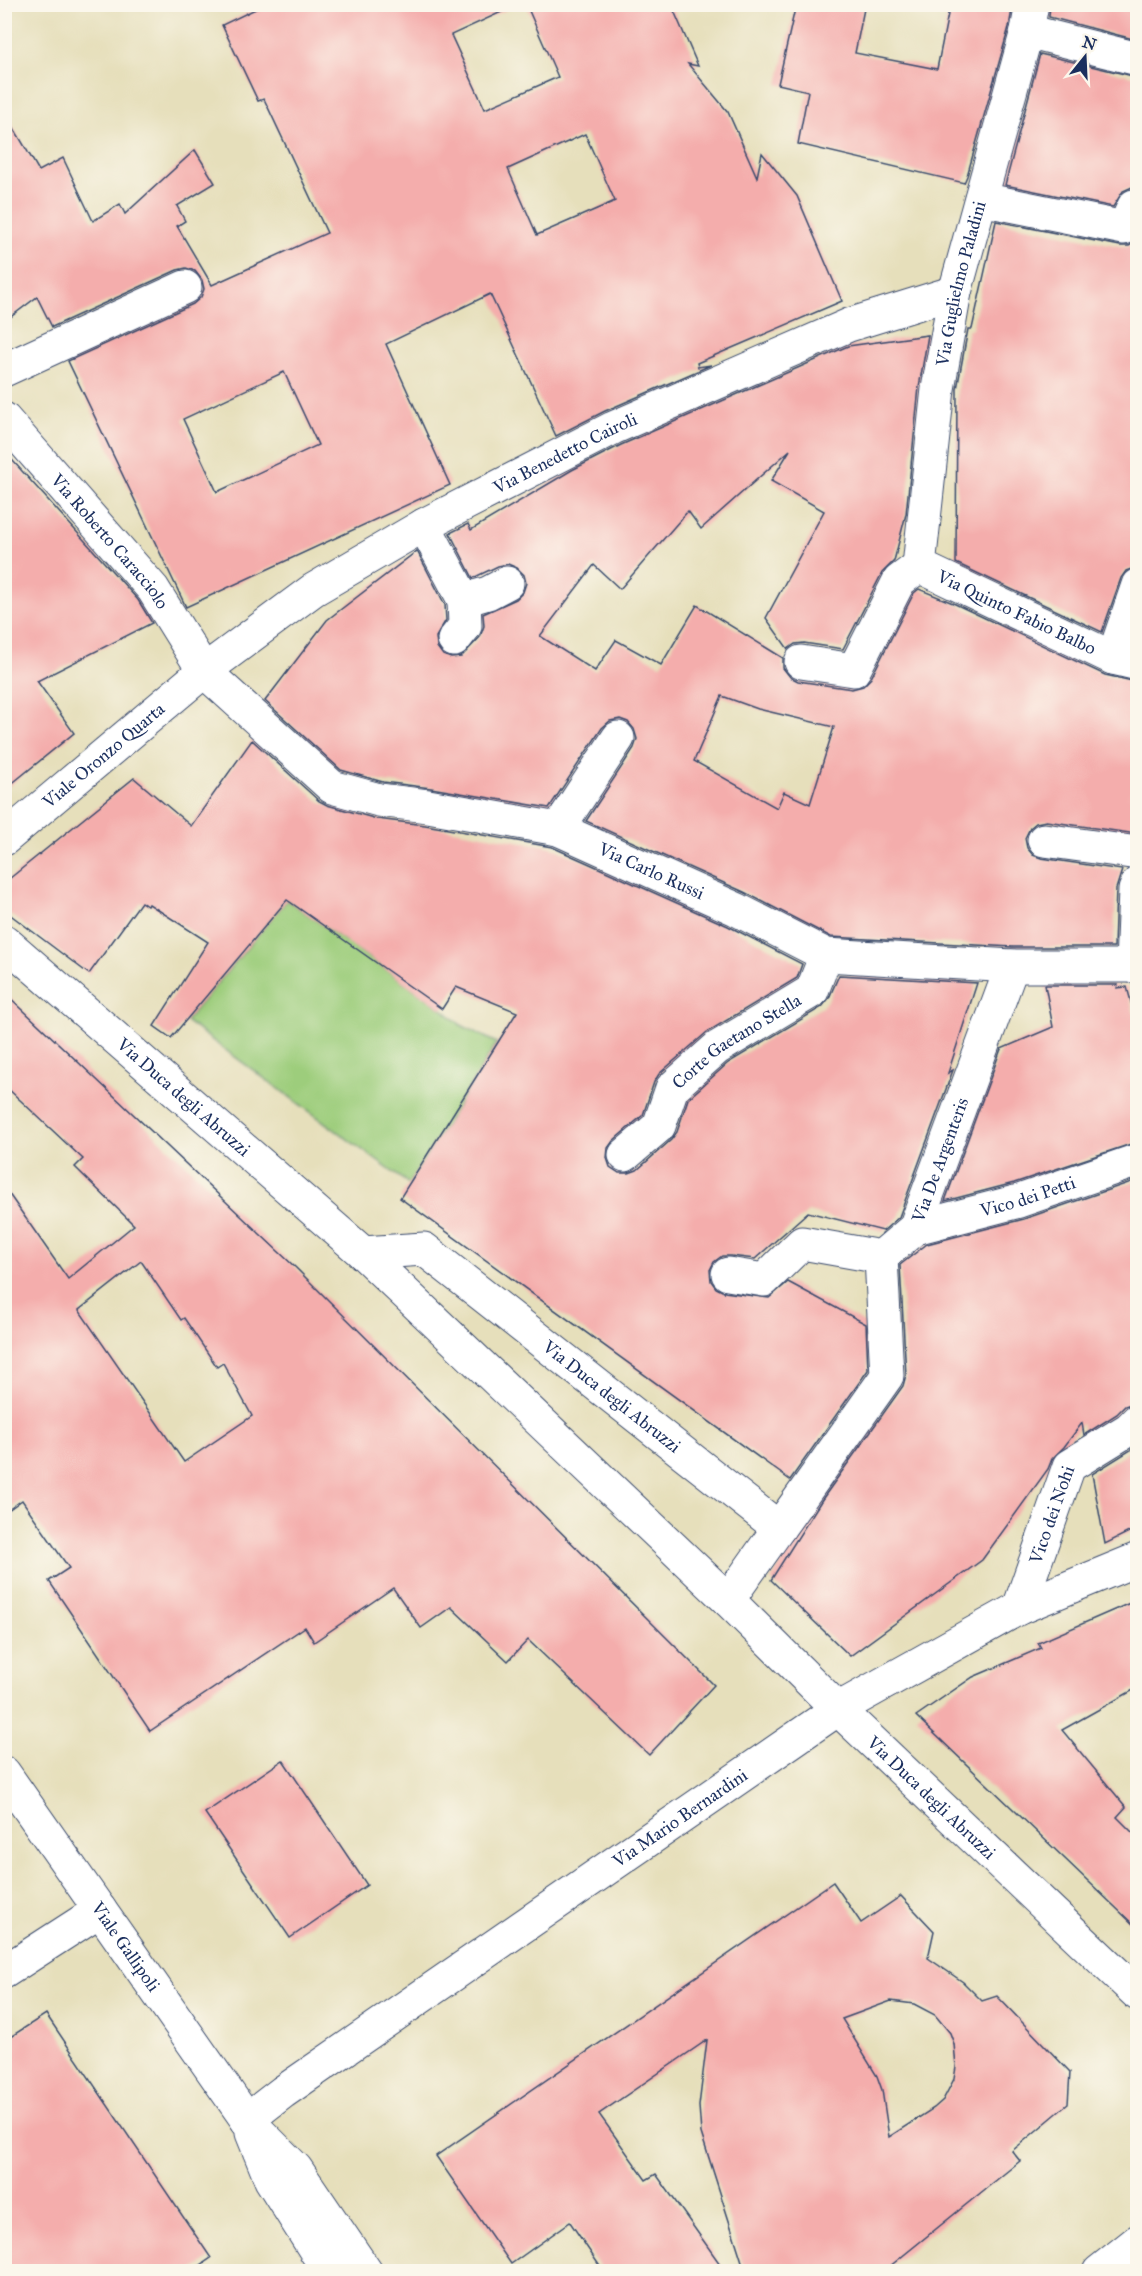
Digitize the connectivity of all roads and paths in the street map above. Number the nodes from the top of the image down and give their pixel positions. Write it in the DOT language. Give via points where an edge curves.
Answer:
graph roads {
  1 [pos="1030,18"];
  2 [pos="1137,59"];
  3 [pos="981,199"];
  4 [pos="1134,206"];
  5 [pos="185,287"];
  6 [pos="955,292"];
  7 [pos="4,370"];
  8 [pos="4,419"];
  9 [pos="424,525"];
  10 [pos="919,566"];
  11 [pos="507,583"];
  12 [pos="1137,585"];
  13 [pos="464,600"];
  14 [pos="454,640"];
  15 [pos="1125,661"];
  16 [pos="801,662"];
  17 [pos="204,671"];
  18 [pos="618,738"];
  19 [pos="558,829"];
  20 [pos="4,839"];
  21 [pos="1044,840"];
  22 [pos="1137,853"];
  23 [pos="1137,884"];
  24 [pos="4,941"];
  25 [pos="826,955"];
  26 [pos="1012,966"];
  27 [pos="1135,967"];
  28 [pos="625,1155"];
  29 [pos="1137,1160"];
  30 [pos="915,1228"];
  31 [pos="363,1253"];
  32 [pos="881,1257"];
  33 [pos="728,1274"];
  34 [pos="1137,1420"];
  35 [pos="779,1528"];
  36 [pos="1137,1559"];
  37 [pos="728,1600"];
  38 [pos="1019,1608"];
  39 [pos="838,1709"];
  40 [pos="4,1773"];
  41 [pos="100,1910"];
  42 [pos="4,1972"];
  43 [pos="1137,1994"];
  44 [pos="247,2120"];
  45 [pos="1137,2241"];
  46 [pos="329,2271"];
  47 [pos="366,2271"];
  48 [pos="1099,2271"];
  1 -- 2 [label="street"];
  1 -- 3 [label="street, Via Guglielmo Paladini"];
  3 -- 4 [label="street" via="1124,228"];
  3 -- 6 [label="street, Via Guglielmo Paladini"];
  5 -- 7 [label="street"];
  6 -- 9 [label="street, Via Benedetto Cairoli" via="849,325 613,428"];
  6 -- 10 [label="street, Via Guglielmo Paladini" via="938,389"];
  8 -- 17 [label="street, Via Roberto Caracciolo" via="153,589"];
  9 -- 13 [label="street"];
  9 -- 17 [label="street, Via Benedetto Cairoli" via="313,590"];
  10 -- 15 [label="street, Via Quinto Fabio Balbo"];
  10 -- 16 [label="street" via="899,581 854,670"];
  11 -- 13 [label="street"];
  12 -- 15 [label="street"];
  13 -- 14 [label="street" via="465,626"];
  17 -- 19 [label="street, Via Carlo Russi" via="332,787 379,800"];
  17 -- 20 [label="street, Viale Oronzo Quarta"];
  18 -- 19 [label="street"];
  19 -- 25 [label="street, Via Carlo Russi" via="736,909"];
  21 -- 22 [label="street"];
  23 -- 27 [label="street"];
  24 -- 31 [label="street, Via Duca degli Abruzzi"];
  25 -- 26 [label="street, Via Carlo Russi"];
  25 -- 28 [label="street, Corte Gaetano Stella" via="812,991 717,1048 672,1088 659,1126"];
  26 -- 27 [label="street, Via Carlo Russi"];
  26 -- 30 [label="street, Via De Argenteris"];
  29 -- 30 [label="street, Vico dei Petti" via="1018,1201"];
  30 -- 32 [label="street, Via De Argenteris"];
  31 -- 35 [label="street, Via Duca degli Abruzzi" via="424,1249"];
  31 -- 37 [label="street, Via Duca degli Abruzzi"];
  32 -- 33 [label="street" via="802,1243 764,1280"];
  32 -- 35 [label="street" via="886,1376"];
  34 -- 38 [label="street, Vico dei Nohi" via="1069,1466"];
  35 -- 37 [label="street"];
  36 -- 38 [label="street, Via Mario Bernardini"];
  37 -- 39 [label="street, Via Duca degli Abruzzi"];
  38 -- 39 [label="street, Via Mario Bernardini"];
  39 -- 43 [label="street, Via Duca degli Abruzzi"];
  39 -- 44 [label="street, Via Mario Bernardini"];
  40 -- 41 [label="street, Viale Gallipoli"];
  41 -- 42 [label="street"];
  41 -- 44 [label="street, Viale Gallipoli"];
  44 -- 46 [label="street, Viale Gallipoli" via="270,2180"];
  44 -- 47 [label="street, Viale Gallipoli" via="296,2169"];
  45 -- 48 [label="street"];
}
